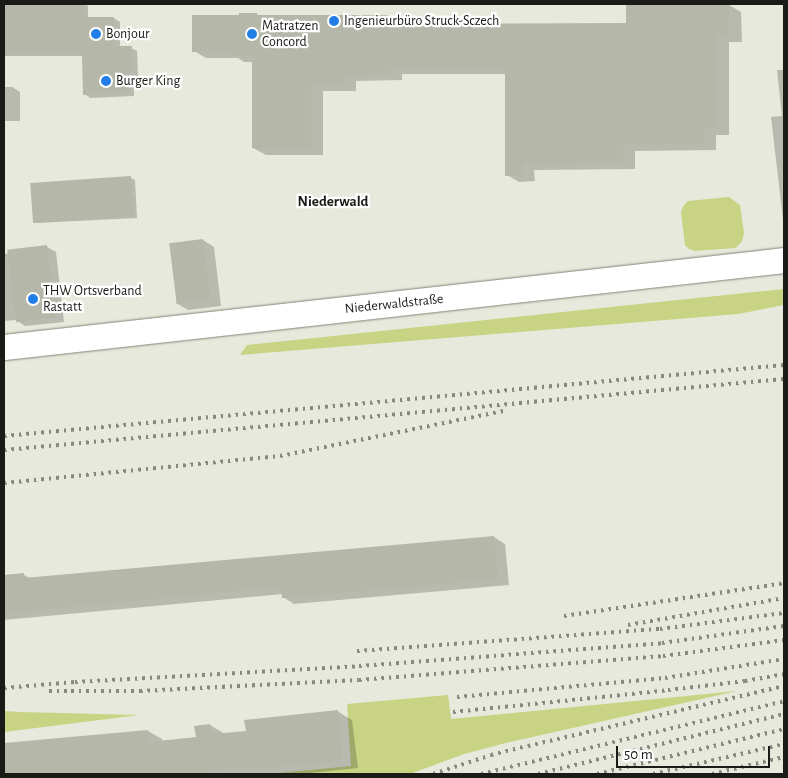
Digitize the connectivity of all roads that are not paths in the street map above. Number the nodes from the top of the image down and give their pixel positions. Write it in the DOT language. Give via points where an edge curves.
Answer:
graph roads {
  1 [pos="784,260"];
  2 [pos="4,347"];
  1 -- 2 [label="street, Niederwaldstraße"];
}
